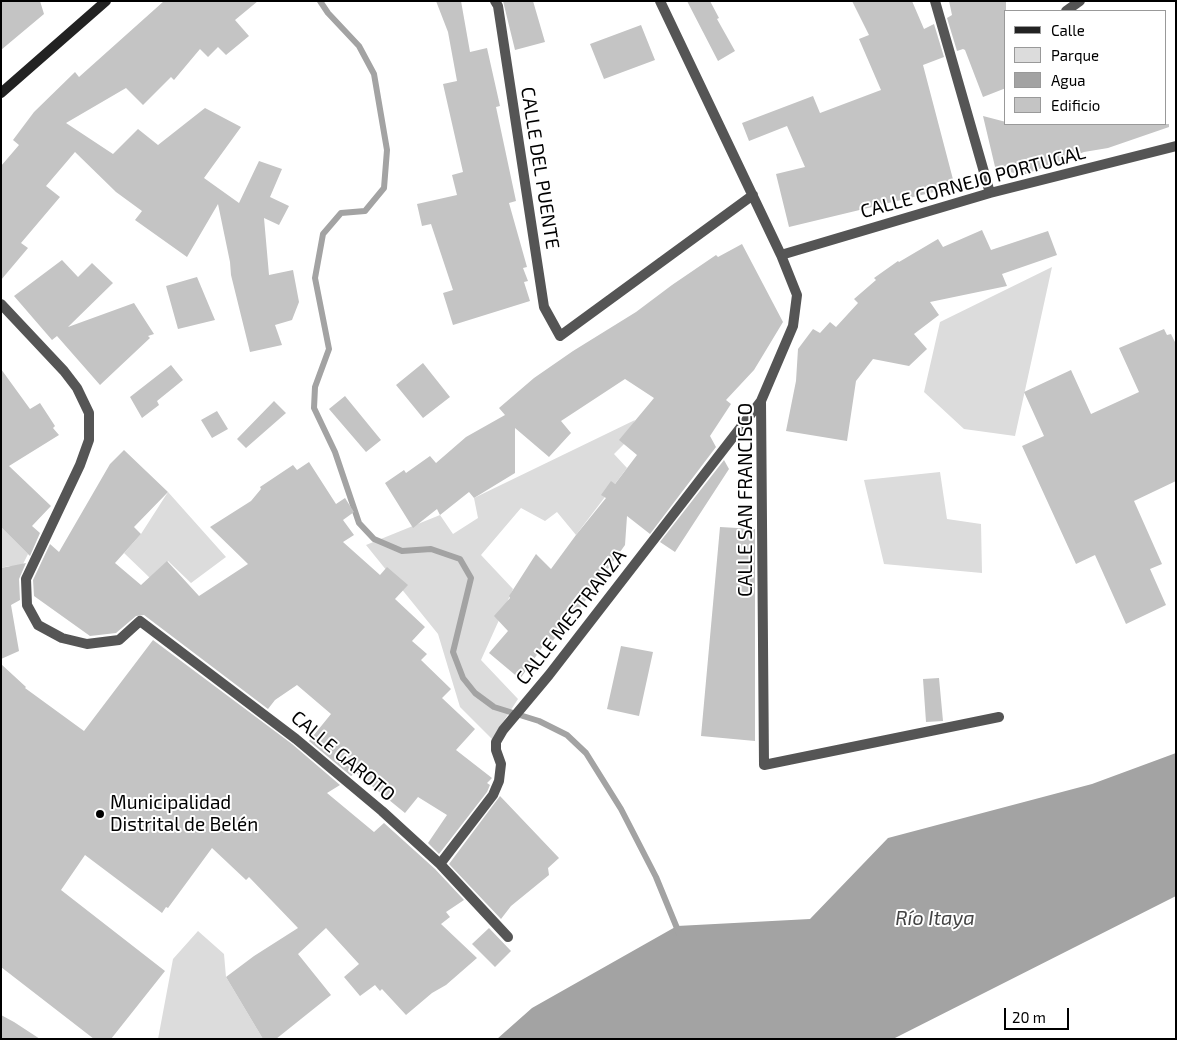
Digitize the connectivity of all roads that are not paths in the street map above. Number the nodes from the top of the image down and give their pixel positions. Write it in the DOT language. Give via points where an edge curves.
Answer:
graph roads {
  1 [pos="106,1"];
  2 [pos="495,1"];
  3 [pos="660,1"];
  4 [pos="935,1"];
  5 [pos="1080,1"];
  6 [pos="1067,10"];
  7 [pos="1,93"];
  8 [pos="1176,146"];
  9 [pos="990,193"];
  10 [pos="753,195"];
  11 [pos="781,255"];
  12 [pos="1,304"];
  13 [pos="761,401"];
  14 [pos="999,717"];
  15 [pos="440,864"];
  16 [pos="508,937"];
  1 -- 7 [label="main road"];
  2 -- 10 [label="street, CALLE DEL PUENTE" via="544,307 560,336"];
  3 -- 10 [label="street, CALLE SAN FRANCISCO"];
  4 -- 9 [label="street"];
  5 -- 6 [label="street"];
  8 -- 9 [label="street, CALLE CORNEJO PORTUGAL"];
  9 -- 11 [label="street, CALLE CORNEJO PORTUGAL"];
  10 -- 11 [label="street, CALLE SAN FRANCISCO"];
  11 -- 13 [label="street, CALLE SAN FRANCISCO" via="797,295 793,326"];
  12 -- 15 [label="street, CALLE GAROTO" via="64,371 89,413 89,440 80,465 26,579 28,605 38,625 62,638 87,644 119,640 140,621 296,739"];
  13 -- 14 [label="street, CALLE SAN FRANCISCO" via="764,765"];
  13 -- 15 [label="street, CALLE MESTRANZA" via="503,730 496,742 501,764 499,781 492,796"];
  15 -- 16 [label="street, CALLE GAROTO"];
}
